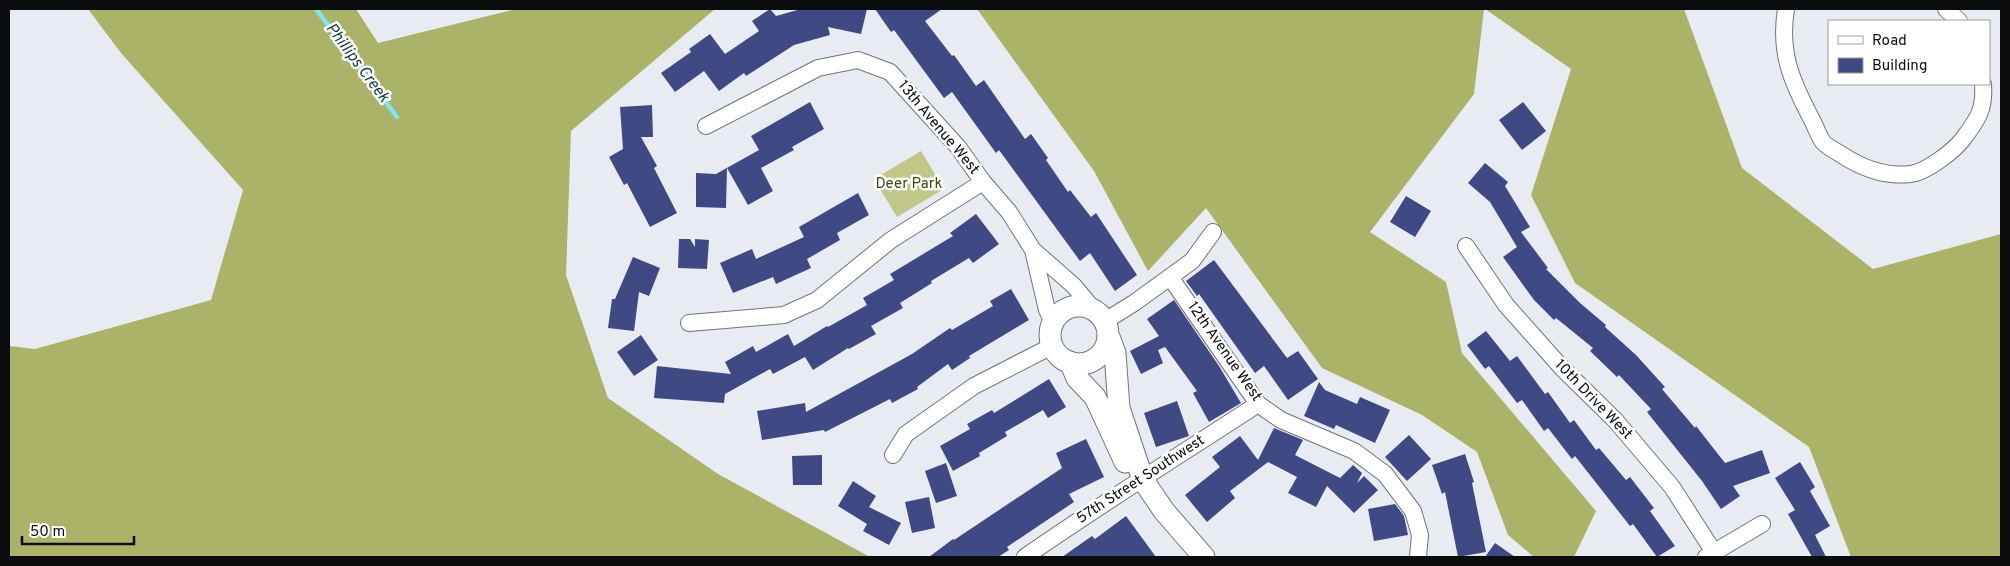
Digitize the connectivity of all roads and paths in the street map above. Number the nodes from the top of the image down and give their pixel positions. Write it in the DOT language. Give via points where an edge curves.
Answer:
graph roads {
  1 [pos="1786,9"];
  2 [pos="1946,9"];
  3 [pos="1958,20"];
  4 [pos="1983,85"];
  5 [pos="706,126"];
  6 [pos="983,182"];
  7 [pos="1213,232"];
  8 [pos="1466,246"];
  9 [pos="1032,250"];
  10 [pos="1170,277"];
  11 [pos="1053,322"];
  12 [pos="1103,322"];
  13 [pos="690,323"];
  14 [pos="1052,346"];
  15 [pos="1070,362"];
  16 [pos="1258,404"];
  17 [pos="893,455"];
  18 [pos="1143,480"];
  19 [pos="1762,524"];
  20 [pos="1712,555"];
  21 [pos="1025,557"];
  22 [pos="1204,557"];
  23 [pos="1418,557"];
  1 -- 4 [label="street" via="1783,28 1785,56 1800,96 1824,143 1856,165 1879,172 1911,174 1938,162 1956,148 1974,124 1984,101"];
  2 -- 3 [label="street"];
  5 -- 6 [label="street, 13th Avenue West" via="818,68 858,60 890,72 958,148"];
  6 -- 9 [label="street, 13th Avenue West" via="1009,212"];
  6 -- 13 [label="street" via="891,240 818,300 784,316"];
  7 -- 10 [label="street" via="1192,261"];
  8 -- 20 [label="street, 10th Drive West" via="1506,305 1672,487"];
  9 -- 11 [label="street, 13th Avenue West"];
  9 -- 12 [label="street, 13th Avenue West" via="1074,286"];
  10 -- 12 [label="street"];
  10 -- 16 [label="street, 12th Avenue West"];
  11 -- 12 [label="street" via="1061,312 1073,306 1086,306"];
  11 -- 14 [label="street"];
  12 -- 15 [label="street" via="1105,348 1096,359 1083,364"];
  12 -- 18 [label="street, 13th Avenue West" via="1115,354 1119,408"];
  14 -- 15 [label="street" via="1058,355"];
  14 -- 17 [label="street" via="974,386 906,434"];
  15 -- 18 [label="street, 13th Avenue West" via="1077,378 1095,397 1126,464"];
  16 -- 18 [label="street, 57th Street Southwest"];
  16 -- 23 [label="street, 12th Avenue West" via="1281,420 1354,451 1385,474 1414,511 1420,535"];
  18 -- 21 [label="street, 57th Street Southwest"];
  18 -- 22 [label="street, 13th Avenue West" via="1164,512"];
  19 -- 20 [label="street"];
}
